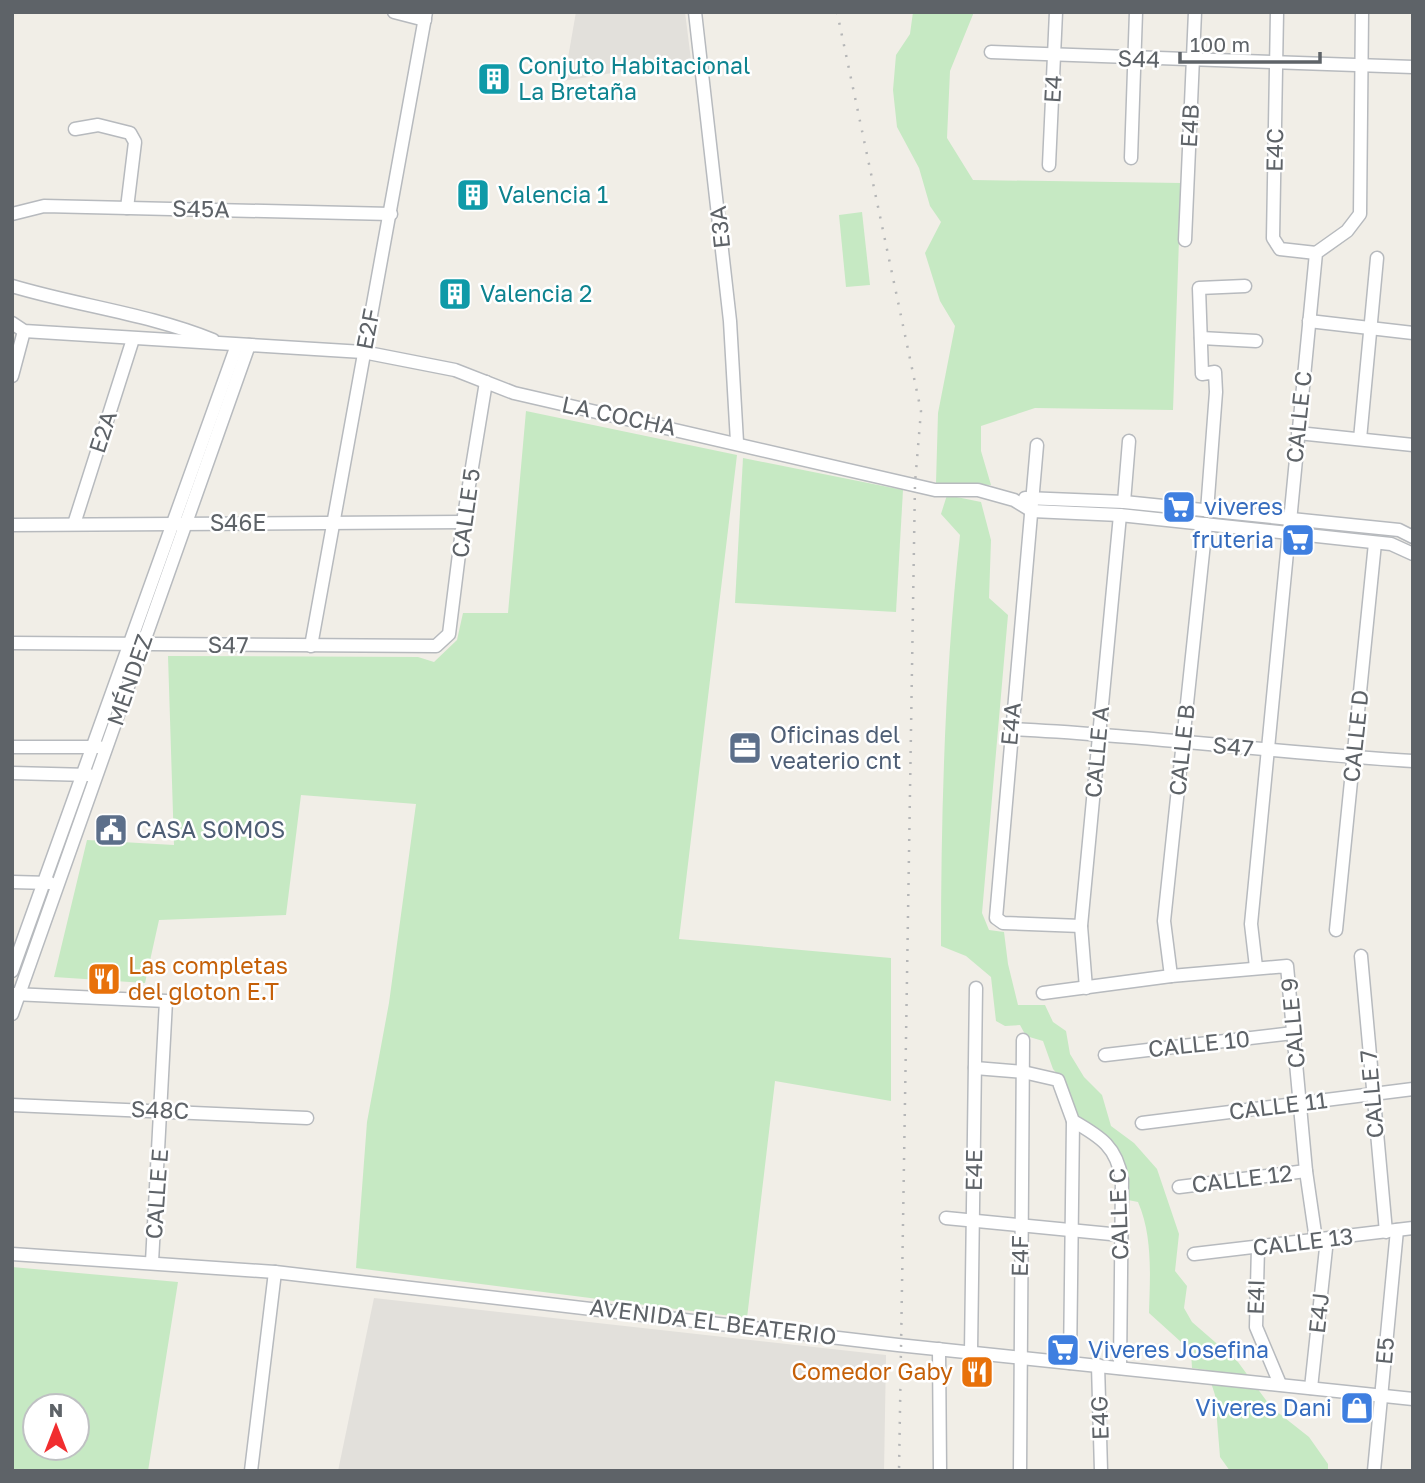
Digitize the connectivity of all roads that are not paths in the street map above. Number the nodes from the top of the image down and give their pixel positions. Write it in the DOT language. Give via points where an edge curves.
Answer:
graph roads {
  1 [pos="394,12"];
  2 [pos="695,12"];
  3 [pos="1056,12"];
  4 [pos="1136,12"];
  5 [pos="1195,12"];
  6 [pos="1278,12"];
  7 [pos="1362,12"];
  8 [pos="425,16"];
  9 [pos="991,52"];
  10 [pos="1055,56"];
  11 [pos="1134,60"];
  12 [pos="1194,61"];
  13 [pos="1277,64"];
  14 [pos="1361,66"];
  15 [pos="1413,67"];
  16 [pos="75,129"];
  17 [pos="1130,158"];
  18 [pos="1049,165"];
  19 [pos="127,208"];
  20 [pos="12,214"];
  21 [pos="391,214"];
  22 [pos="1185,240"];
  23 [pos="1316,253"];
  24 [pos="1377,258"];
  25 [pos="12,286"];
  26 [pos="1245,286"];
  27 [pos="1309,321"];
  28 [pos="12,323"];
  29 [pos="1373,327"];
  30 [pos="24,331"];
  31 [pos="1413,333"];
  32 [pos="1200,338"];
  33 [pos="133,340"];
  34 [pos="1256,341"];
  35 [pos="236,345"];
  36 [pos="363,352"];
  37 [pos="12,376"];
  38 [pos="486,382"];
  39 [pos="1298,433"];
  40 [pos="1360,439"];
  41 [pos="1129,441"];
  42 [pos="737,442"];
  43 [pos="1037,445"];
  44 [pos="1413,445"];
  45 [pos="1033,496"];
  46 [pos="1014,500"];
  47 [pos="1124,502"];
  48 [pos="1032,511"];
  49 [pos="1120,516"];
  50 [pos="1206,517"];
  51 [pos="1289,518"];
  52 [pos="333,522"];
  53 [pos="463,522"];
  54 [pos="179,523"];
  55 [pos="74,524"];
  56 [pos="12,525"];
  57 [pos="1288,533"];
  58 [pos="1413,537"];
  59 [pos="1375,543"];
  60 [pos="1413,554"];
  61 [pos="12,643"];
  62 [pos="128,643"];
  63 [pos="142,643"];
  64 [pos="443,643"];
  65 [pos="311,646"];
  66 [pos="1011,729"];
  67 [pos="1099,733"];
  68 [pos="1183,743"];
  69 [pos="12,747"];
  70 [pos="93,747"];
  71 [pos="107,747"];
  72 [pos="1268,751"];
  73 [pos="1354,758"];
  74 [pos="1413,761"];
  75 [pos="12,773"];
  76 [pos="82,774"];
  77 [pos="97,775"];
  78 [pos="12,882"];
  79 [pos="59,882"];
  80 [pos="44,883"];
  81 [pos="1081,926"];
  82 [pos="1336,930"];
  83 [pos="1361,956"];
  84 [pos="1256,967"];
  85 [pos="12,971"];
  86 [pos="1171,976"];
  87 [pos="976,988"];
  88 [pos="1086,988"];
  89 [pos="1043,993"];
  90 [pos="16,995"];
  91 [pos="12,1014"];
  92 [pos="1293,1033"];
  93 [pos="1024,1040"];
  94 [pos="1105,1055"];
  95 [pos="975,1068"];
  96 [pos="1023,1072"];
  97 [pos="1413,1089"];
  98 [pos="1372,1094"];
  99 [pos="1301,1103"];
  100 [pos="12,1105"];
  101 [pos="163,1109"];
  102 [pos="307,1118"];
  103 [pos="1073,1121"];
  104 [pos="1142,1123"];
  105 [pos="1306,1171"];
  106 [pos="1179,1187"];
  107 [pos="946,1218"];
  108 [pos="973,1221"];
  109 [pos="1021,1226"];
  110 [pos="1413,1228"];
  111 [pos="1072,1230"];
  112 [pos="1392,1231"];
  113 [pos="1121,1235"];
  114 [pos="1322,1240"];
  115 [pos="1258,1247"];
  116 [pos="12,1254"];
  117 [pos="1194,1254"];
  118 [pos="152,1262"];
  119 [pos="275,1272"];
  120 [pos="939,1349"];
  121 [pos="971,1352"];
  122 [pos="1019,1357"];
  123 [pos="1070,1363"];
  124 [pos="1098,1365"];
  125 [pos="1120,1367"];
  126 [pos="1280,1384"];
  127 [pos="1311,1388"];
  128 [pos="1381,1395"];
  129 [pos="1413,1399"];
  130 [pos="251,1471"];
  131 [pos="940,1471"];
  132 [pos="1020,1471"];
  133 [pos="1101,1471"];
  134 [pos="1374,1471"];
  1 -- 8 [label="street"];
  2 -- 42 [label="street, E3A" via="730,321"];
  3 -- 10 [label="street, E4"];
  4 -- 11 [label="street"];
  5 -- 12 [label="street, E4B"];
  6 -- 13 [label="street, E4C"];
  7 -- 14 [label="street"];
  8 -- 21 [label="street, E2F"];
  9 -- 10 [label="street, S44"];
  10 -- 11 [label="street, S44"];
  10 -- 18 [label="street, E4"];
  11 -- 12 [label="street, S44"];
  11 -- 17 [label="street"];
  12 -- 13 [label="street, S44"];
  12 -- 22 [label="street, E4B"];
  13 -- 14 [label="street, S44"];
  13 -- 23 [label="street, E4C" via="1273,238 1280,249"];
  14 -- 15 [label="street, S44"];
  14 -- 23 [label="street" via="1360,214 1348,231"];
  16 -- 19 [label="street" via="98,125 130,133 135,142"];
  19 -- 20 [label="street, S45A" via="44,206"];
  19 -- 21 [label="street, S45A"];
  21 -- 36 [label="street, E2F"];
  23 -- 27 [label="street, CALLE C"];
  24 -- 29 [label="street"];
  25 -- 35 [label="street, LA COCHA" via="177,325"];
  26 -- 32 [label="street" via="1199,288"];
  27 -- 29 [label="street"];
  27 -- 39 [label="street, CALLE C"];
  28 -- 30 [label="street, LA COCHA"];
  29 -- 31 [label="street"];
  29 -- 40 [label="street"];
  30 -- 33 [label="street, LA COCHA"];
  30 -- 37 [label="street"];
  32 -- 34 [label="street"];
  32 -- 50 [label="street, CALLE B" via="1202,374 1215,372 1216,392"];
  33 -- 35 [label="street, LA COCHA"];
  33 -- 55 [label="street, E2A"];
  35 -- 36 [label="street, LA COCHA"];
  35 -- 54 [label="street, MÉNDEZ"];
  36 -- 38 [label="street, LA COCHA" via="455,370"];
  36 -- 52 [label="street, E2F"];
  38 -- 42 [label="street, LA COCHA" via="514,393"];
  38 -- 53 [label="street, CALLE 5"];
  39 -- 40 [label="street"];
  39 -- 51 [label="street, CALLE C"];
  40 -- 44 [label="street"];
  41 -- 47 [label="street"];
  42 -- 46 [label="street, LA COCHA" via="945,490 963,488"];
  43 -- 45 [label="street, E4A"];
  45 -- 46 [label="street, LA COCHA"];
  45 -- 47 [label="street, LA COCHA"];
  45 -- 48 [label="street, E4A"];
  46 -- 48 [label="street, LA COCHA"];
  47 -- 50 [label="street, LA COCHA"];
  48 -- 49 [label="street, LA COCHA"];
  48 -- 66 [label="street, E4A"];
  49 -- 50 [label="street, LA COCHA"];
  49 -- 67 [label="street, CALLE A"];
  50 -- 51 [label="street, LA COCHA"];
  50 -- 57 [label="street, LA COCHA"];
  50 -- 68 [label="street, CALLE B"];
  51 -- 57 [label="street, CALLE C"];
  51 -- 58 [label="street, LA COCHA" via="1399,530"];
  52 -- 53 [label="street, S46E"];
  52 -- 54 [label="street, S46E"];
  52 -- 65 [label="street, E2F"];
  53 -- 64 [label="street, CALLE 5" via="449,634"];
  54 -- 55 [label="street, S46E"];
  54 -- 62 [label="street, MÉNDEZ"];
  54 -- 63 [label="street, MÉNDEZ"];
  55 -- 56 [label="street, S46E"];
  57 -- 59 [label="street, LA COCHA"];
  57 -- 72 [label="street, CALLE C"];
  59 -- 60 [label="street, LA COCHA"];
  59 -- 73 [label="street, CALLE D"];
  61 -- 62 [label="street, S47"];
  62 -- 63 [label="street, S47"];
  62 -- 70 [label="street, MÉNDEZ"];
  63 -- 65 [label="street, S47"];
  63 -- 71 [label="street, MÉNDEZ"];
  64 -- 65 [label="street, S47"];
  66 -- 67 [label="street, S47"];
  66 -- 81 [label="street, E4A" via="996,918 1003,923"];
  67 -- 68 [label="street, S47"];
  67 -- 81 [label="street, CALLE A"];
  68 -- 72 [label="street, S47"];
  68 -- 86 [label="street, CALLE B" via="1164,921"];
  69 -- 70 [label="street"];
  70 -- 71 [label="street"];
  70 -- 76 [label="street, MÉNDEZ"];
  71 -- 77 [label="street, MÉNDEZ"];
  72 -- 73 [label="street, S47"];
  72 -- 84 [label="street, CALLE C" via="1251,923"];
  73 -- 74 [label="street, S47"];
  73 -- 82 [label="street, CALLE D"];
  75 -- 76 [label="street"];
  76 -- 77 [label="street"];
  76 -- 80 [label="street, MÉNDEZ"];
  77 -- 79 [label="street, MÉNDEZ"];
  78 -- 80 [label="street"];
  79 -- 80 [label="street"];
  79 -- 90 [label="street, MÉNDEZ"];
  80 -- 85 [label="street, MÉNDEZ"];
  81 -- 88 [label="street, CALLE A"];
  83 -- 98 [label="street, CALLE 7"];
  84 -- 86 [label="street, CALLE 9"];
  84 -- 92 [label="street, CALLE 9" via="1280,965 1290,970"];
  86 -- 88 [label="street, CALLE 9"];
  87 -- 95 [label="street, E4E"];
  88 -- 89 [label="street, CALLE 9"];
  90 -- 91 [label="street, MÉNDEZ"];
  90 -- 101 [label="street, CALLE E" via="166,1001"];
  92 -- 94 [label="street, CALLE 10"];
  92 -- 99 [label="street, CALLE 9"];
  93 -- 96 [label="street, E4F"];
  95 -- 96 [label="street"];
  95 -- 108 [label="street, E4E"];
  96 -- 103 [label="street" via="1058,1080"];
  96 -- 109 [label="street, E4F"];
  97 -- 98 [label="street, CALLE 11"];
  98 -- 99 [label="street, CALLE 11"];
  98 -- 112 [label="street, CALLE 7"];
  99 -- 104 [label="street, CALLE 11"];
  99 -- 105 [label="street, CALLE 9"];
  100 -- 101 [label="street, S48C"];
  101 -- 102 [label="street, S48C"];
  101 -- 118 [label="street, CALLE E"];
  103 -- 111 [label="street"];
  103 -- 113 [label="street, CALLE C" via="1103,1138 1119,1161"];
  105 -- 106 [label="street, CALLE 12"];
  105 -- 114 [label="street, CALLE 9"];
  107 -- 108 [label="street"];
  108 -- 109 [label="street"];
  108 -- 121 [label="street, E4E"];
  109 -- 111 [label="street"];
  109 -- 122 [label="street, E4F"];
  110 -- 112 [label="street, CALLE 13"];
  111 -- 113 [label="street"];
  111 -- 123 [label="street"];
  112 -- 114 [label="street, CALLE 13"];
  112 -- 128 [label="street, E5"];
  113 -- 125 [label="street, CALLE C"];
  114 -- 115 [label="street, CALLE 13"];
  114 -- 127 [label="street, E4J"];
  115 -- 117 [label="street, CALLE 13"];
  115 -- 126 [label="street, E4I" via="1256,1327"];
  116 -- 118 [label="street, AVENIDA EL BEATERIO"];
  118 -- 119 [label="street, AVENIDA EL BEATERIO"];
  119 -- 120 [label="street, AVENIDA EL BEATERIO"];
  119 -- 130 [label="street"];
  120 -- 121 [label="street, AVENIDA EL BEATERIO"];
  120 -- 131 [label="street"];
  121 -- 122 [label="street, AVENIDA EL BEATERIO"];
  122 -- 123 [label="street, AVENIDA EL BEATERIO"];
  122 -- 132 [label="street, E4F"];
  123 -- 124 [label="street, AVENIDA EL BEATERIO"];
  124 -- 125 [label="street, AVENIDA EL BEATERIO"];
  124 -- 133 [label="street, E4G"];
  125 -- 126 [label="street, AVENIDA EL BEATERIO"];
  126 -- 127 [label="street, AVENIDA EL BEATERIO"];
  127 -- 128 [label="street, AVENIDA EL BEATERIO"];
  128 -- 129 [label="street, AVENIDA EL BEATERIO"];
  128 -- 134 [label="street, E5"];
}
